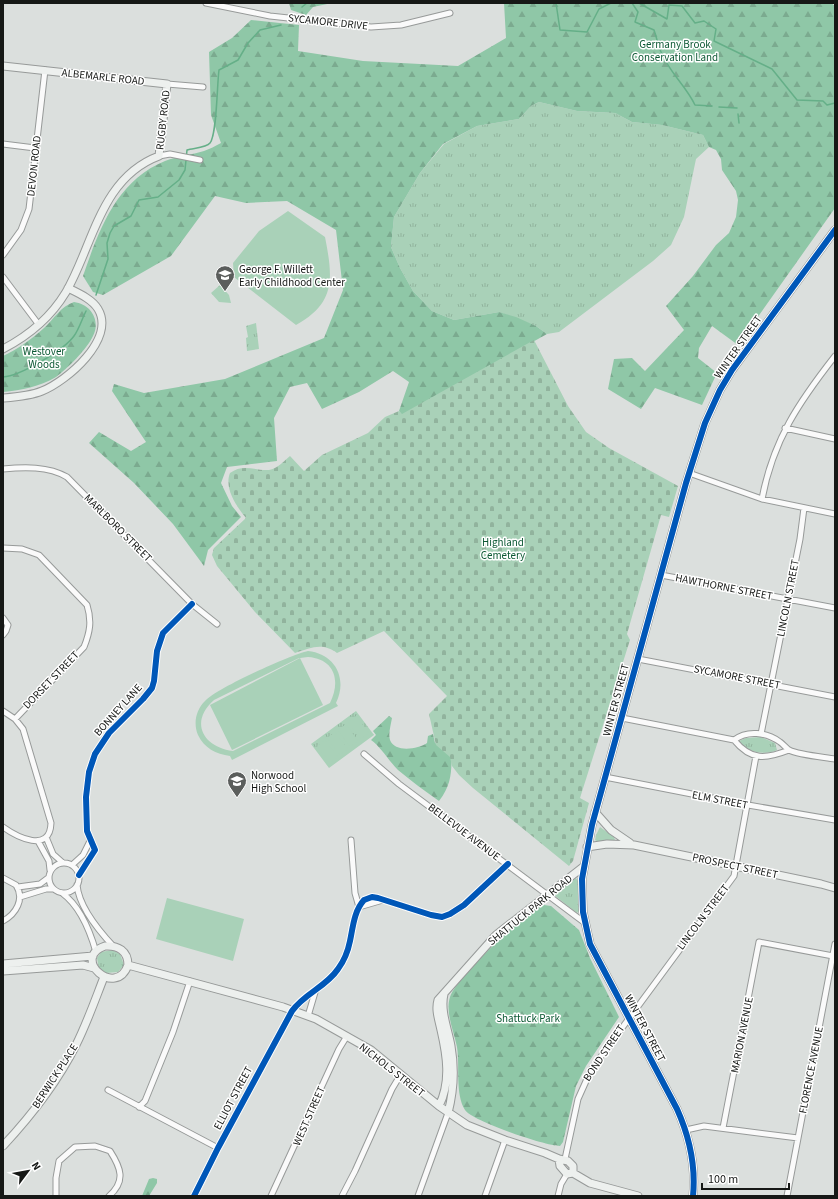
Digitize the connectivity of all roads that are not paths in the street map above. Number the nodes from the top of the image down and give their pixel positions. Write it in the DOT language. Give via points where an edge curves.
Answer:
graph roads {
  1 [pos="206,3"];
  2 [pos="450,14"];
  3 [pos="3,66"];
  4 [pos="45,70"];
  5 [pos="167,84"];
  6 [pos="203,87"];
  7 [pos="3,144"];
  8 [pos="35,148"];
  9 [pos="159,156"];
  10 [pos="197,159"];
  11 [pos="835,230"];
  12 [pos="3,255"];
  13 [pos="3,277"];
  14 [pos="68,288"];
  15 [pos="39,325"];
  16 [pos="3,349"];
  17 [pos="835,356"];
  18 [pos="3,398"];
  19 [pos="785,428"];
  20 [pos="835,439"];
  21 [pos="3,469"];
  22 [pos="689,473"];
  23 [pos="762,499"];
  24 [pos="804,508"];
  25 [pos="835,514"];
  26 [pos="3,548"];
  27 [pos="661,575"];
  28 [pos="787,600"];
  29 [pos="192,604"];
  30 [pos="835,608"];
  31 [pos="3,618"];
  32 [pos="217,624"];
  33 [pos="3,635"];
  34 [pos="638,659"];
  35 [pos="771,684"];
  36 [pos="835,697"];
  37 [pos="3,711"];
  38 [pos="622,718"];
  39 [pos="15,719"];
  40 [pos="761,734"];
  41 [pos="734,740"];
  42 [pos="789,750"];
  43 [pos="364,754"];
  44 [pos="756,756"];
  45 [pos="835,759"];
  46 [pos="605,777"];
  47 [pos="748,805"];
  48 [pos="595,812"];
  49 [pos="835,820"];
  50 [pos="3,827"];
  51 [pos="42,839"];
  52 [pos="351,840"];
  53 [pos="90,841"];
  54 [pos="634,845"];
  55 [pos="587,847"];
  56 [pos="62,862"];
  57 [pos="508,864"];
  58 [pos="72,865"];
  59 [pos="737,866"];
  60 [pos="583,867"];
  61 [pos="50,870"];
  62 [pos="79,875"];
  63 [pos="3,878"];
  64 [pos="48,878"];
  65 [pos="77,885"];
  66 [pos="18,887"];
  67 [pos="835,888"];
  68 [pos="53,889"];
  69 [pos="62,893"];
  70 [pos="548,894"];
  71 [pos="20,897"];
  72 [pos="359,907"];
  73 [pos="3,921"];
  74 [pos="585,923"];
  75 [pos="835,944"];
  76 [pos="114,946"];
  77 [pos="94,954"];
  78 [pos="832,956"];
  79 [pos="3,964"];
  80 [pos="128,965"];
  81 [pos="94,968"];
  82 [pos="3,971"];
  83 [pos="104,977"];
  84 [pos="190,981"];
  85 [pos="316,989"];
  86 [pos="292,1010"];
  87 [pos="308,1016"];
  88 [pos="628,1018"];
  89 [pos="444,1031"];
  90 [pos="347,1036"];
  91 [pos="401,1074"];
  92 [pos="108,1090"];
  93 [pos="439,1106"];
  94 [pos="139,1107"];
  95 [pos="448,1113"];
  96 [pos="723,1128"];
  97 [pos="686,1130"];
  98 [pos="798,1138"];
  99 [pos="505,1140"];
  100 [pos="3,1146"];
  101 [pos="218,1148"];
  102 [pos="562,1159"];
  103 [pos="570,1174"];
  104 [pos="56,1196"];
  105 [pos="109,1196"];
  106 [pos="194,1196"];
  107 [pos="272,1196"];
  108 [pos="342,1196"];
  109 [pos="418,1196"];
  110 [pos="485,1196"];
  111 [pos="558,1196"];
  112 [pos="638,1196"];
  113 [pos="693,1196"];
  114 [pos="787,1196"];
  1 -- 2 [label="street, SYCAMORE DRIVE" via="270,16 372,27 401,25"];
  3 -- 4 [label="street, ALBEMARLE ROAD"];
  4 -- 5 [label="street, ALBEMARLE ROAD"];
  4 -- 8 [label="street, DEVON ROAD"];
  5 -- 6 [label="street, ALBEMARLE ROAD"];
  5 -- 9 [label="street, RUGBY ROAD"];
  7 -- 8 [label="street"];
  8 -- 12 [label="street, DEVON ROAD" via="31,196 26,219 16,240"];
  9 -- 10 [label="street" via="170,154"];
  9 -- 14 [label="street" via="134,171 106,204"];
  11 -- 22 [label="street, WINTER STREET" via="732,370 705,423"];
  13 -- 15 [label="street"];
  14 -- 15 [label="street"];
  14 -- 18 [label="street" via="97,308 102,324 98,341 72,372 59,382 36,393"];
  15 -- 16 [label="street"];
  17 -- 19 [label="street"];
  19 -- 20 [label="street"];
  19 -- 23 [label="street" via="766,478"];
  21 -- 29 [label="street, MARLBORO STREET" via="22,467 50,470 67,477"];
  22 -- 23 [label="street"];
  22 -- 27 [label="street, WINTER STREET"];
  23 -- 24 [label="street"];
  24 -- 25 [label="street"];
  24 -- 28 [label="street, LINCOLN STREET"];
  26 -- 39 [label="street, DORSET STREET" via="22,549 39,555 87,605 91,616 90,632 84,647"];
  27 -- 28 [label="street, HAWTHORNE STREET"];
  27 -- 34 [label="street, WINTER STREET"];
  28 -- 30 [label="street, HAWTHORNE STREET"];
  28 -- 35 [label="street, LINCOLN STREET"];
  29 -- 32 [label="street, MARLBORO STREET"];
  29 -- 53 [label="street, BONNEY LANE" via="163,633 157,651 152,688 109,733 95,754 89,772 86,797 87,832"];
  31 -- 33 [label="street" via="8,625"];
  34 -- 35 [label="street, SYCAMORE STREET"];
  34 -- 38 [label="street, WINTER STREET"];
  35 -- 36 [label="street, SYCAMORE STREET"];
  35 -- 40 [label="street, LINCOLN STREET"];
  37 -- 39 [label="street"];
  38 -- 41 [label="street"];
  38 -- 46 [label="street, WINTER STREET"];
  39 -- 51 [label="street" via="25,735 50,815 51,827"];
  40 -- 41 [label="street" via="748,733"];
  40 -- 42 [label="street" via="773,738"];
  41 -- 44 [label="street" via="738,746"];
  42 -- 44 [label="street" via="776,755"];
  42 -- 45 [label="street"];
  43 -- 57 [label="street, BELLEVUE AVENUE" via="399,784"];
  44 -- 47 [label="street, LINCOLN STREET"];
  46 -- 47 [label="street, ELM STREET"];
  46 -- 48 [label="street, WINTER STREET"];
  47 -- 49 [label="street, ELM STREET"];
  47 -- 59 [label="street, LINCOLN STREET"];
  48 -- 54 [label="street, PROSPECT STREET" via="619,836"];
  48 -- 55 [label="street, WINTER STREET"];
  50 -- 51 [label="street" via="22,838"];
  51 -- 56 [label="street"];
  51 -- 61 [label="street"];
  52 -- 72 [label="street" via="355,893"];
  53 -- 58 [label="street" via="83,855"];
  53 -- 62 [label="street, BONNEY LANE" via="95,850"];
  54 -- 55 [label="street, PROSPECT STREET" via="608,844"];
  54 -- 59 [label="street, PROSPECT STREET"];
  55 -- 60 [label="street, WINTER STREET"];
  56 -- 58 [label="street"];
  56 -- 61 [label="street"];
  57 -- 70 [label="street, BELLEVUE AVENUE"];
  57 -- 72 [label="street" via="464,905 442,917 431,916 384,900"];
  58 -- 62 [label="street"];
  59 -- 67 [label="street, PROSPECT STREET"];
  59 -- 88 [label="street, LINCOLN STREET" via="731,880"];
  60 -- 70 [label="street, SHATTUCK PARK ROAD"];
  60 -- 74 [label="street, WINTER STREET"];
  61 -- 64 [label="street"];
  62 -- 65 [label="street"];
  63 -- 66 [label="street" via="14,882"];
  64 -- 66 [label="street" via="40,884"];
  64 -- 68 [label="street"];
  65 -- 69 [label="street" via="71,891"];
  65 -- 76 [label="street" via="78,893 88,912"];
  66 -- 71 [label="street"];
  68 -- 69 [label="street"];
  68 -- 71 [label="street"];
  69 -- 77 [label="street" via="77,909 90,934"];
  70 -- 74 [label="street, BELLEVUE AVENUE"];
  70 -- 89 [label="street, SHATTUCK PARK ROAD" via="496,935 446,990 443,1008"];
  71 -- 73 [label="street" via="16,910"];
  72 -- 85 [label="street, ELLIOT STREET" via="342,962 334,975"];
  74 -- 88 [label="street, WINTER STREET" via="596,956"];
  75 -- 78 [label="street, FLORENCE AVENUE"];
  76 -- 77 [label="street" via="105,946"];
  76 -- 80 [label="street" via="125,953"];
  77 -- 79 [label="street"];
  77 -- 81 [label="street"];
  78 -- 96 [label="street, MARION AVENUE" via="759,942"];
  78 -- 98 [label="street, FLORENCE AVENUE"];
  80 -- 83 [label="street" via="121,975"];
  80 -- 84 [label="street, NICHOLS STREET"];
  81 -- 82 [label="street" via="83,965"];
  81 -- 83 [label="street"];
  83 -- 100 [label="street, BERWICK PLACE" via="81,1036 64,1066"];
  84 -- 86 [label="street, NICHOLS STREET"];
  84 -- 94 [label="street" via="145,1101"];
  85 -- 86 [label="street, ELLIOT STREET" via="303,997"];
  85 -- 87 [label="street"];
  86 -- 87 [label="street, NICHOLS STREET"];
  86 -- 101 [label="street, ELLIOT STREET"];
  87 -- 90 [label="street, NICHOLS STREET"];
  88 -- 97 [label="street, WINTER STREET"];
  88 -- 102 [label="street, BOND STREET" via="596,1062 582,1088"];
  89 -- 93 [label="street, SHATTUCK PARK ROAD" via="447,1078 445,1094"];
  89 -- 95 [label="street, SHATTUCK PARK ROAD" via="452,1055 454,1077"];
  90 -- 91 [label="street, NICHOLS STREET"];
  90 -- 107 [label="street, WEST STREET"];
  91 -- 93 [label="street, NICHOLS STREET"];
  91 -- 108 [label="street"];
  92 -- 94 [label="street"];
  93 -- 95 [label="street, NICHOLS STREET"];
  94 -- 101 [label="street"];
  95 -- 99 [label="street, NICHOLS STREET" via="476,1130"];
  95 -- 109 [label="street"];
  96 -- 97 [label="street" via="704,1126"];
  96 -- 98 [label="street"];
  97 -- 113 [label="street, WINTER STREET" via="693,1162"];
  98 -- 114 [label="street, FLORENCE AVENUE"];
  99 -- 102 [label="street, NICHOLS STREET"];
  99 -- 110 [label="street"];
  101 -- 106 [label="street, ELLIOT STREET"];
  102 -- 103 [label="street" via="560,1166"];
  102 -- 103 [label="street" via="573,1166"];
  103 -- 111 [label="street" via="561,1184"];
  103 -- 112 [label="street" via="590,1183"];
  104 -- 105 [label="street" via="59,1161 75,1147 95,1146 110,1150 118,1163 118,1188"];
}
